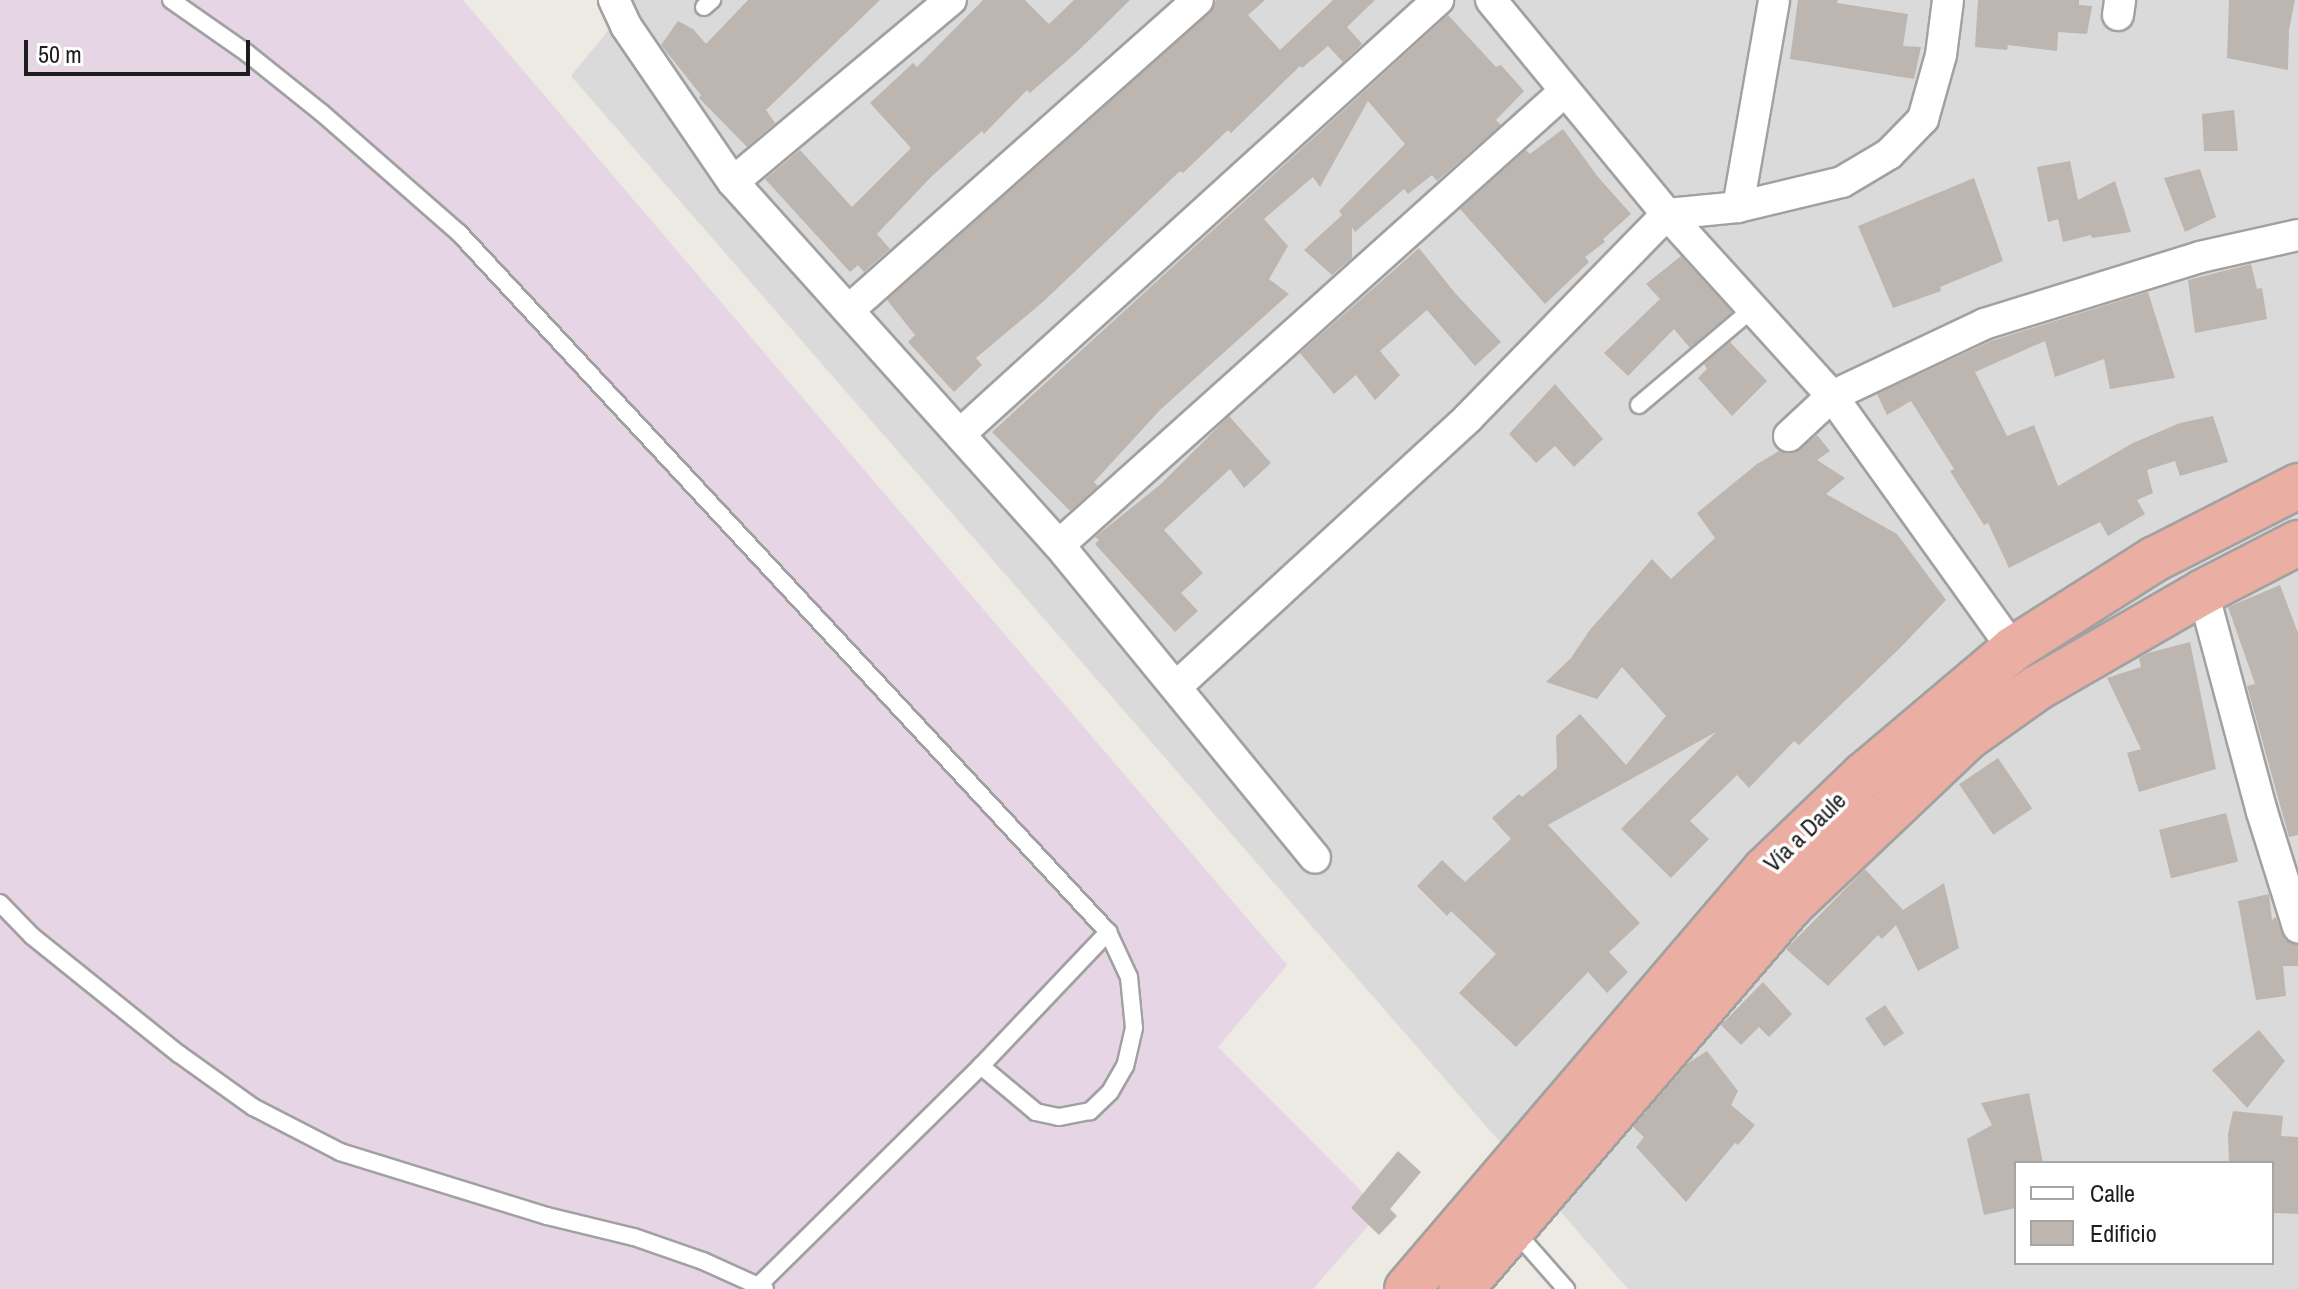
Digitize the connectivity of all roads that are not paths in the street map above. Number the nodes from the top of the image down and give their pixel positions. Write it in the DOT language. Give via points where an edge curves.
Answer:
graph roads {
  1 [pos="171,0"];
  2 [pos="614,0"];
  3 [pos="951,0"];
  4 [pos="1198,0"];
  5 [pos="1438,0"];
  6 [pos="1491,0"];
  7 [pos="1774,0"];
  8 [pos="1948,0"];
  9 [pos="1565,91"];
  10 [pos="733,182"];
  11 [pos="1738,207"];
  12 [pos="1667,214"];
  13 [pos="2298,235"];
  14 [pos="850,309"];
  15 [pos="1752,309"];
  16 [pos="1832,396"];
  17 [pos="1639,405"];
  18 [pos="960,434"];
  19 [pos="1789,436"];
  20 [pos="2298,486"];
  21 [pos="2298,543"];
  22 [pos="1059,545"];
  23 [pos="2203,592"];
  24 [pos="2013,649"];
  25 [pos="1178,685"];
  26 [pos="1315,858"];
  27 [pos="0,903"];
  28 [pos="2298,927"];
  29 [pos="1108,932"];
  30 [pos="981,1066"];
  31 [pos="1498,1214"];
  32 [pos="762,1287"];
  33 [pos="1407,1289"];
  34 [pos="1461,1289"];
  35 [pos="1566,1289"];
  1 -- 29 [label="lane" via="322,113 459,233"];
  2 -- 10 [label="street" via="626,26"];
  3 -- 10 [label="street"];
  4 -- 14 [label="street"];
  5 -- 18 [label="street"];
  6 -- 9 [label="street"];
  7 -- 11 [label="street"];
  8 -- 11 [label="street" via="1941,55 1923,119 1889,154 1842,182"];
  9 -- 12 [label="street"];
  9 -- 22 [label="street"];
  10 -- 14 [label="street"];
  11 -- 12 [label="street"];
  12 -- 15 [label="street"];
  12 -- 25 [label="street" via="1468,418"];
  13 -- 16 [label="street" via="2200,257 1984,324"];
  14 -- 18 [label="street"];
  15 -- 16 [label="street"];
  15 -- 17 [label="lane"];
  16 -- 19 [label="street"];
  16 -- 24 [label="street"];
  18 -- 22 [label="street"];
  20 -- 24 [label="highway, Vía a Daule" via="2155,559"];
  21 -- 23 [label="highway, Vía a Daule"];
  22 -- 25 [label="street"];
  23 -- 28 [label="street"];
  23 -- 31 [label="highway, Vía a Daule" via="2037,688 1968,737 1791,905"];
  24 -- 31 [label="highway, Vía a Daule" via="1864,775 1765,870"];
  25 -- 26 [label="street"];
  27 -- 32 [label="lane" via="32,936 179,1054 253,1107 340,1152 634,1237"];
  29 -- 30 [label="lane"];
  29 -- 30 [label="lane" via="1129,977 1134,1028 1125,1066 1110,1092 1090,1111 1059,1117 1036,1112"];
  30 -- 32 [label="lane"];
  31 -- 33 [label="highway, Vía a Daule"];
  31 -- 34 [label="highway, Vía a Daule"];
  31 -- 35 [label="lane"];
}
